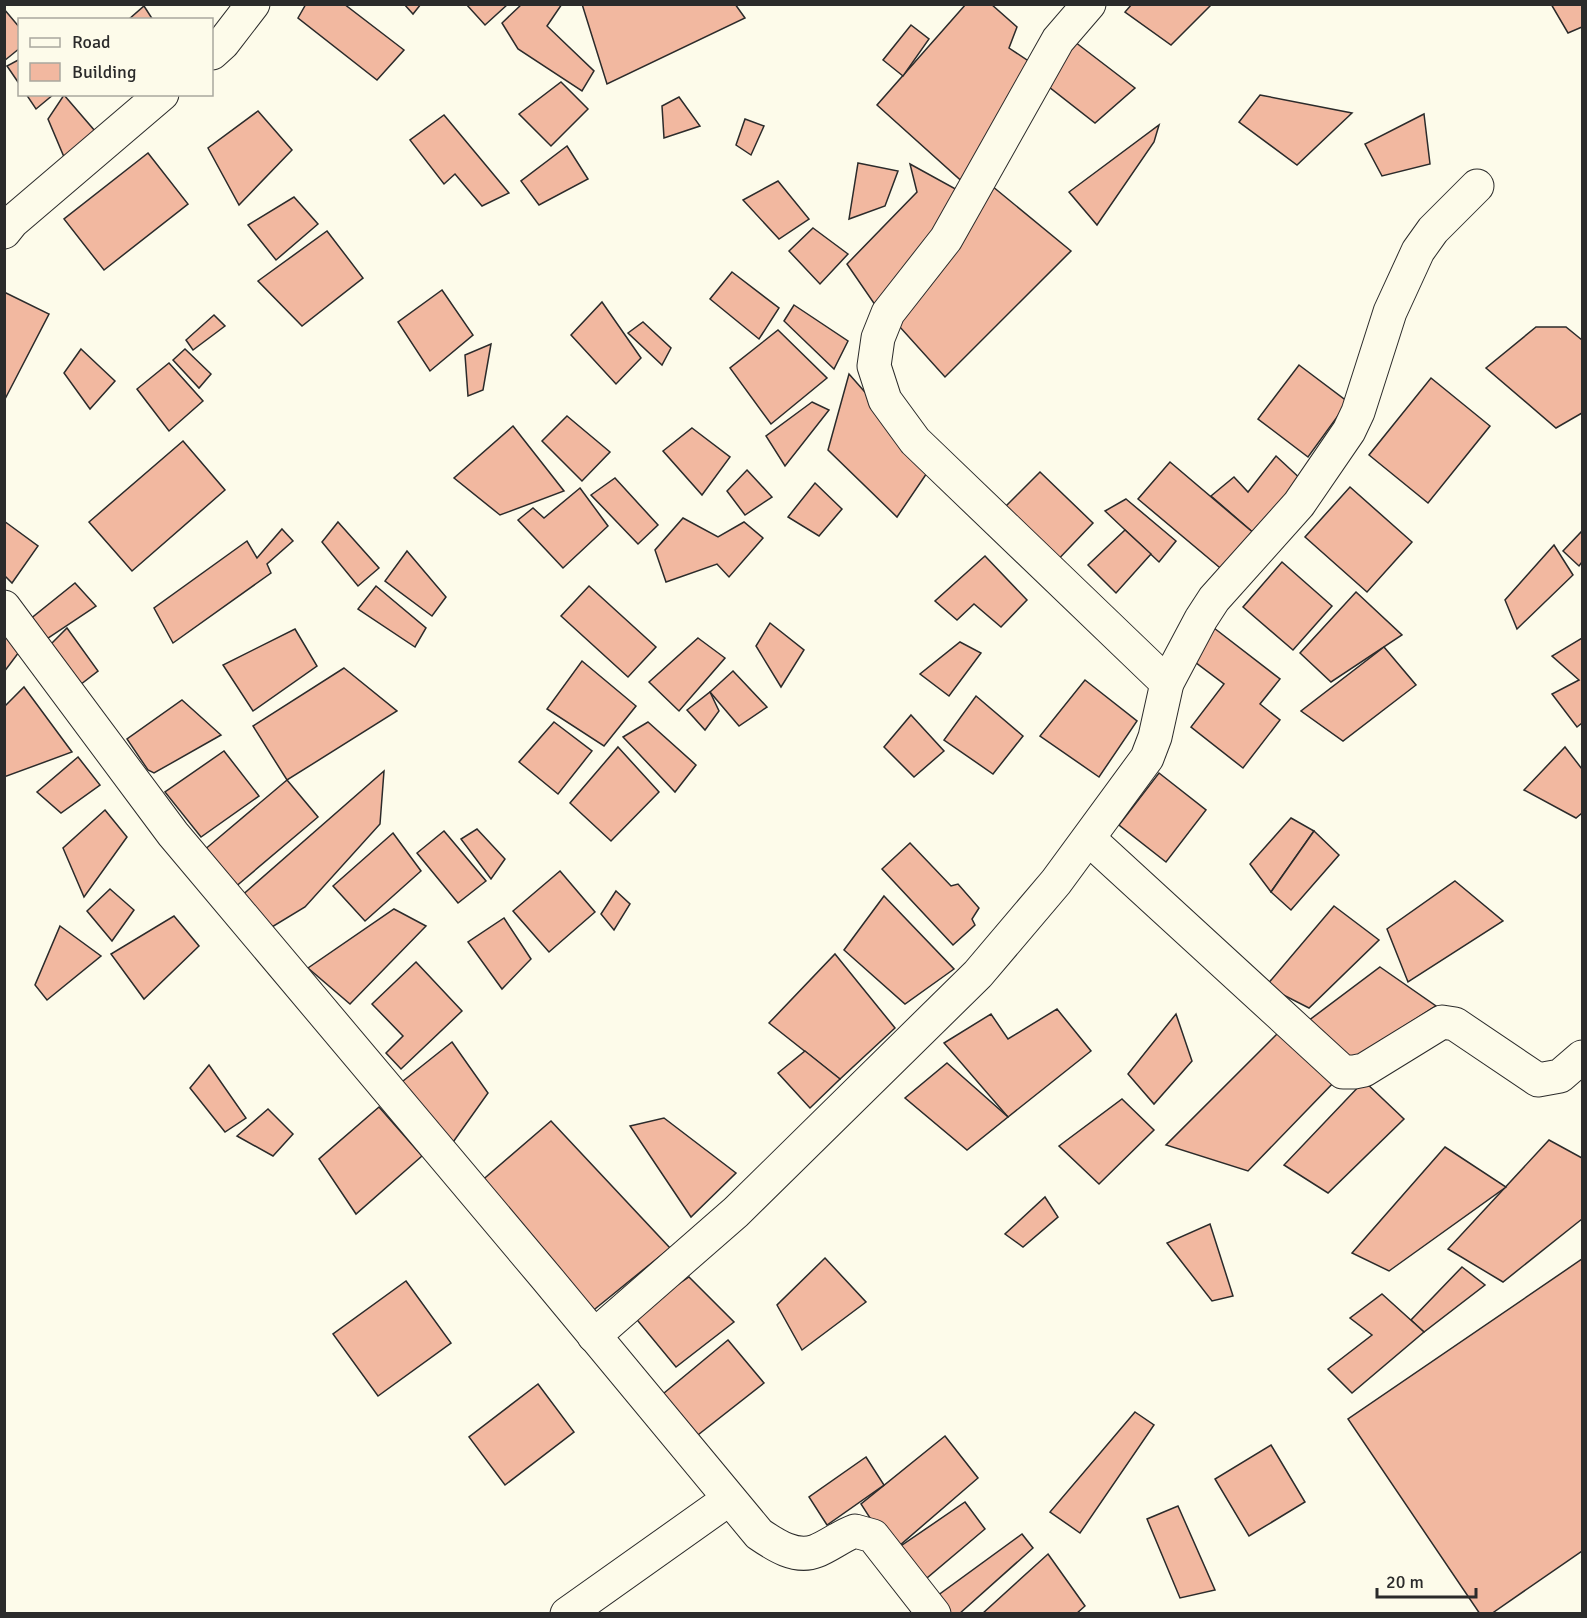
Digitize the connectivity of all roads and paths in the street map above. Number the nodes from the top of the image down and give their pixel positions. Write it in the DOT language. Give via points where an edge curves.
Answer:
graph roads {
  1 [pos="253,4"];
  2 [pos="1089,4"];
  3 [pos="213,52"];
  4 [pos="160,96"];
  5 [pos="1477,186"];
  6 [pos="4,232"];
  7 [pos="4,607"];
  8 [pos="1167,683"];
  9 [pos="1089,840"];
  10 [pos="1582,1057"];
  11 [pos="594,1336"];
  12 [pos="729,1499"];
  13 [pos="567,1614"];
  14 [pos="934,1614"];
  1 -- 3 [label="street"];
  2 -- 8 [label="street" via="1058,40 946,238 888,313 878,338 874,366 885,400 915,441"];
  4 -- 6 [label="street"];
  5 -- 8 [label="street" via="1433,230 1418,251 1390,312 1349,431 1299,504 1214,599"];
  7 -- 11 [label="street" via="173,834"];
  8 -- 9 [label="street" via="1147,758"];
  9 -- 10 [label="street" via="1343,1072 1364,1070 1442,1022 1455,1024 1538,1080 1560,1076"];
  9 -- 11 [label="street" via="978,974 736,1212"];
  11 -- 12 [label="street"];
  12 -- 13 [label="street"];
  12 -- 14 [label="street" via="759,1534 778,1548 814,1552 855,1531 873,1536"];
}
